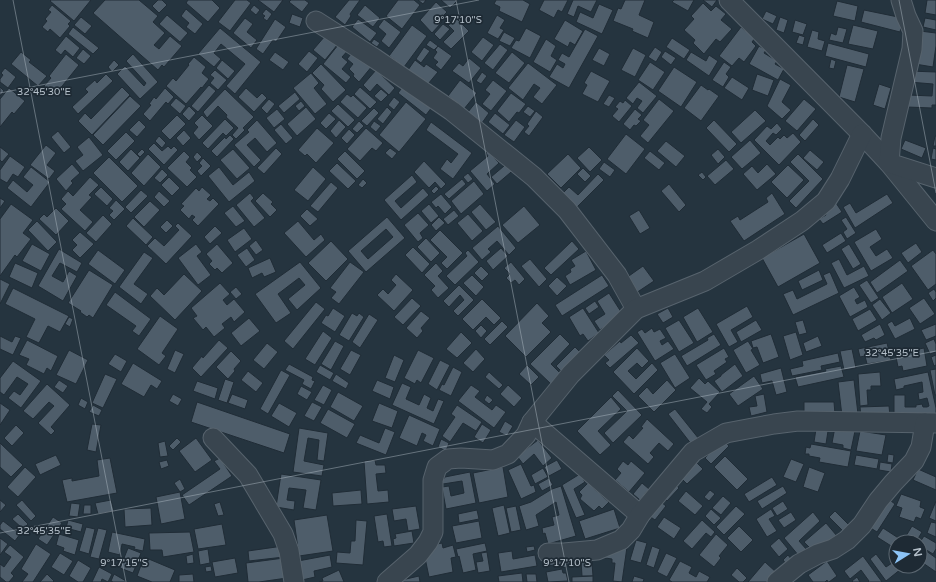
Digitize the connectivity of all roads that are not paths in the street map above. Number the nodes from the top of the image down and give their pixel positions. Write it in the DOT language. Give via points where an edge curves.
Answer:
graph roads {
  1 [pos="729,0"];
  2 [pos="901,0"];
  3 [pos="316,21"];
  4 [pos="862,134"];
  5 [pos="889,163"];
  6 [pos="936,178"];
  7 [pos="936,221"];
  8 [pos="636,309"];
  9 [pos="532,422"];
  10 [pos="930,423"];
  11 [pos="212,438"];
  12 [pos="640,515"];
  13 [pos="548,553"];
  14 [pos="294,582"];
  15 [pos="387,582"];
  16 [pos="776,582"];
  1 -- 4 [label="street"];
  2 -- 5 [label="street" via="913,31 912,49 891,138"];
  3 -- 8 [label="street" via="452,111 534,177 572,216 617,276"];
  4 -- 5 [label="street"];
  4 -- 8 [label="street" via="840,179 826,200 802,221 705,281"];
  5 -- 6 [label="street"];
  5 -- 7 [label="street"];
  8 -- 9 [label="street" via="571,374"];
  9 -- 12 [label="street"];
  9 -- 15 [label="street" via="526,435 508,454 493,460 448,459 438,467 433,480 433,532 418,555"];
  10 -- 12 [label="street" via="798,422 726,433 693,452"];
  10 -- 16 [label="street" via="914,462 893,483 862,525 847,540 799,564"];
  11 -- 14 [label="street" via="248,475 284,534"];
  12 -- 13 [label="street" via="621,540 598,550"];
}
